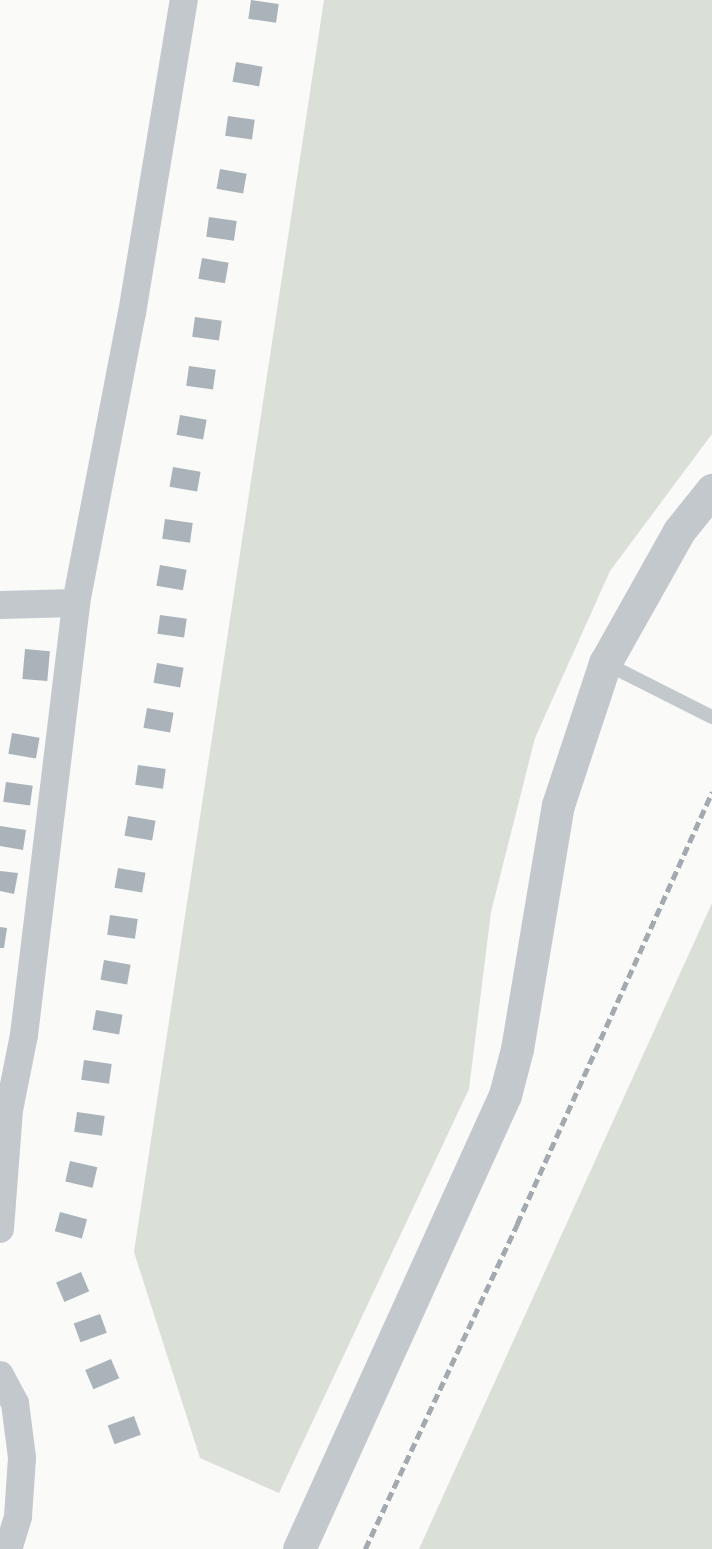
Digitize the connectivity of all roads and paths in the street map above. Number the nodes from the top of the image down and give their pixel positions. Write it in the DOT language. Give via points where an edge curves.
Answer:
graph roads {
  1 [pos="184,0"];
  2 [pos="712,490"];
  3 [pos="76,603"];
  4 [pos="0,606"];
  5 [pos="605,663"];
  6 [pos="712,717"];
  7 [pos="0,1229"];
  8 [pos="0,1375"];
  9 [pos="8,1549"];
  10 [pos="299,1549"];
  1 -- 3 [label="street" via="132,313"];
  2 -- 5 [label="street" via="679,531"];
  3 -- 4 [label="street"];
  3 -- 7 [label="street" via="24,1035 9,1110"];
  5 -- 6 [label="lane"];
  5 -- 10 [label="street" via="558,805 517,1049 505,1095"];
  8 -- 9 [label="street" via="15,1403 22,1458 18,1517"];
}
